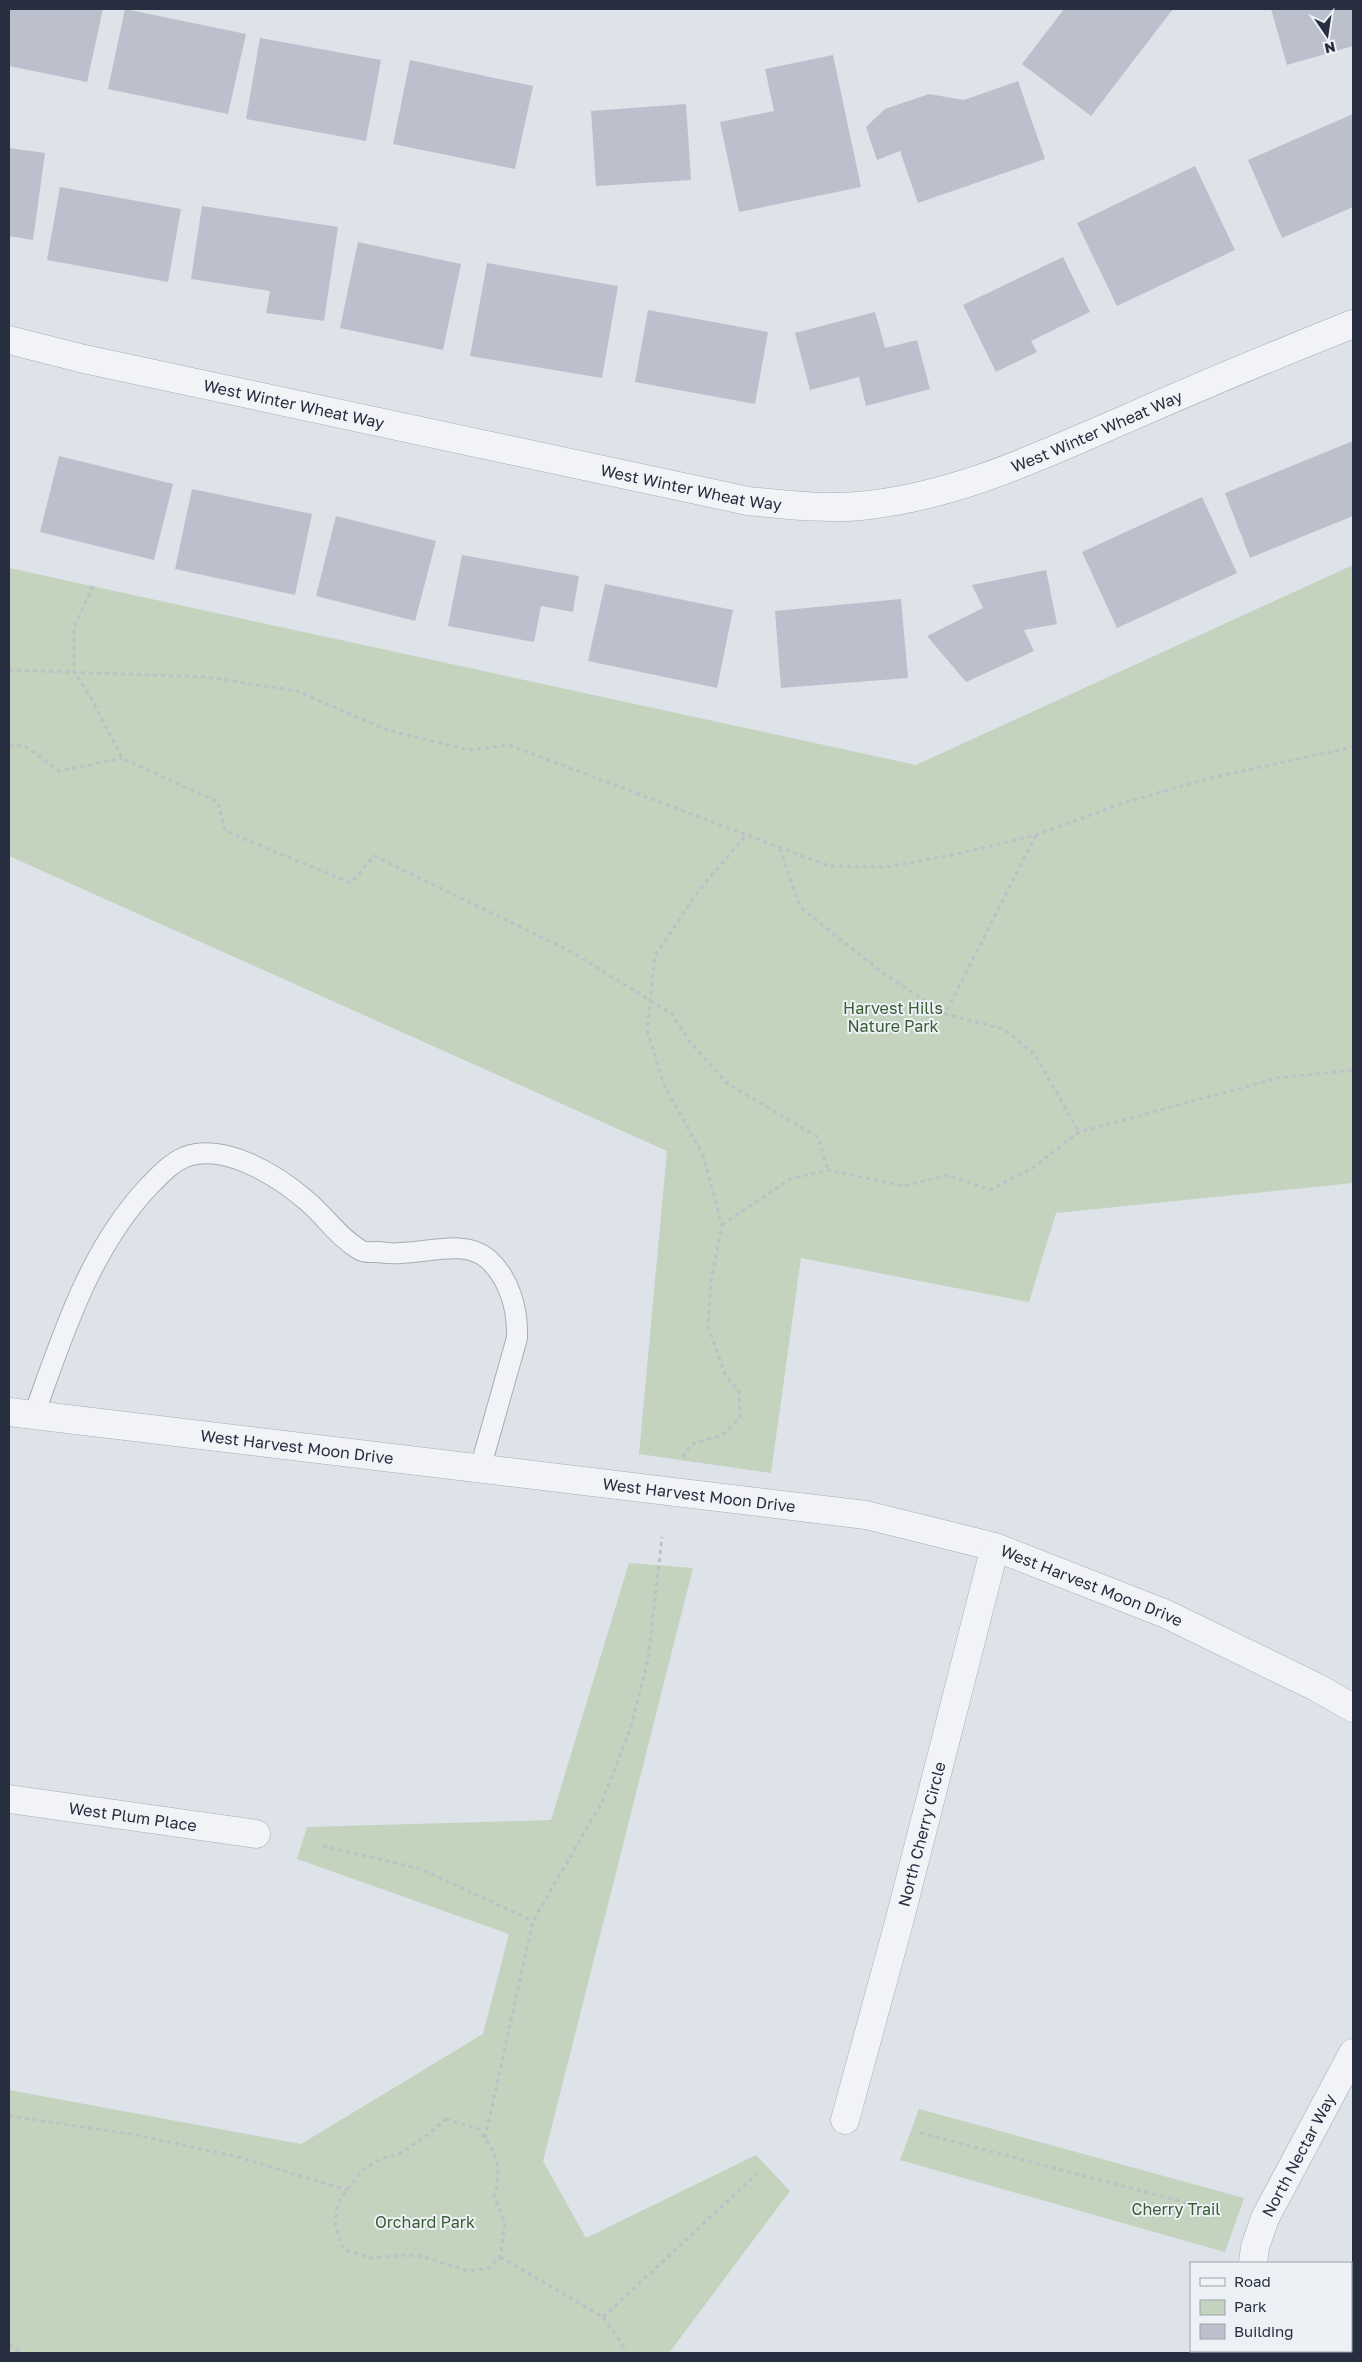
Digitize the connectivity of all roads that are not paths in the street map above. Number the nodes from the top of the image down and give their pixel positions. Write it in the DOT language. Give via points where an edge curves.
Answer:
graph roads {
  1 [pos="1353,324"];
  2 [pos="9,340"];
  3 [pos="22,1414"];
  4 [pos="480,1469"];
  5 [pos="995,1546"];
  6 [pos="1353,1708"];
  7 [pos="9,1799"];
  8 [pos="256,1834"];
  9 [pos="1353,2053"];
  10 [pos="845,2120"];
  11 [pos="1253,2262"];
  1 -- 2 [label="street, West Winter Wheat Way" via="1240,369 1000,474 936,493 868,506 808,507 748,501 84,359"];
  3 -- 4 [label="street, West Harvest Moon Drive"];
  3 -- 4 [label="lane" via="98,1258 129,1207 166,1168 201,1152 237,1157 273,1177 308,1201 338,1234 362,1251 401,1254 440,1249 474,1251 488,1260 504,1280 517,1309 517,1338"];
  4 -- 5 [label="street, West Harvest Moon Drive" via="866,1515"];
  5 -- 6 [label="street, West Harvest Moon Drive" via="1166,1614"];
  5 -- 10 [label="street, North Cherry Circle"];
  7 -- 8 [label="street, West Plum Place"];
  9 -- 11 [label="street, North Nectar Way" via="1265,2218 1254,2247"];
}
